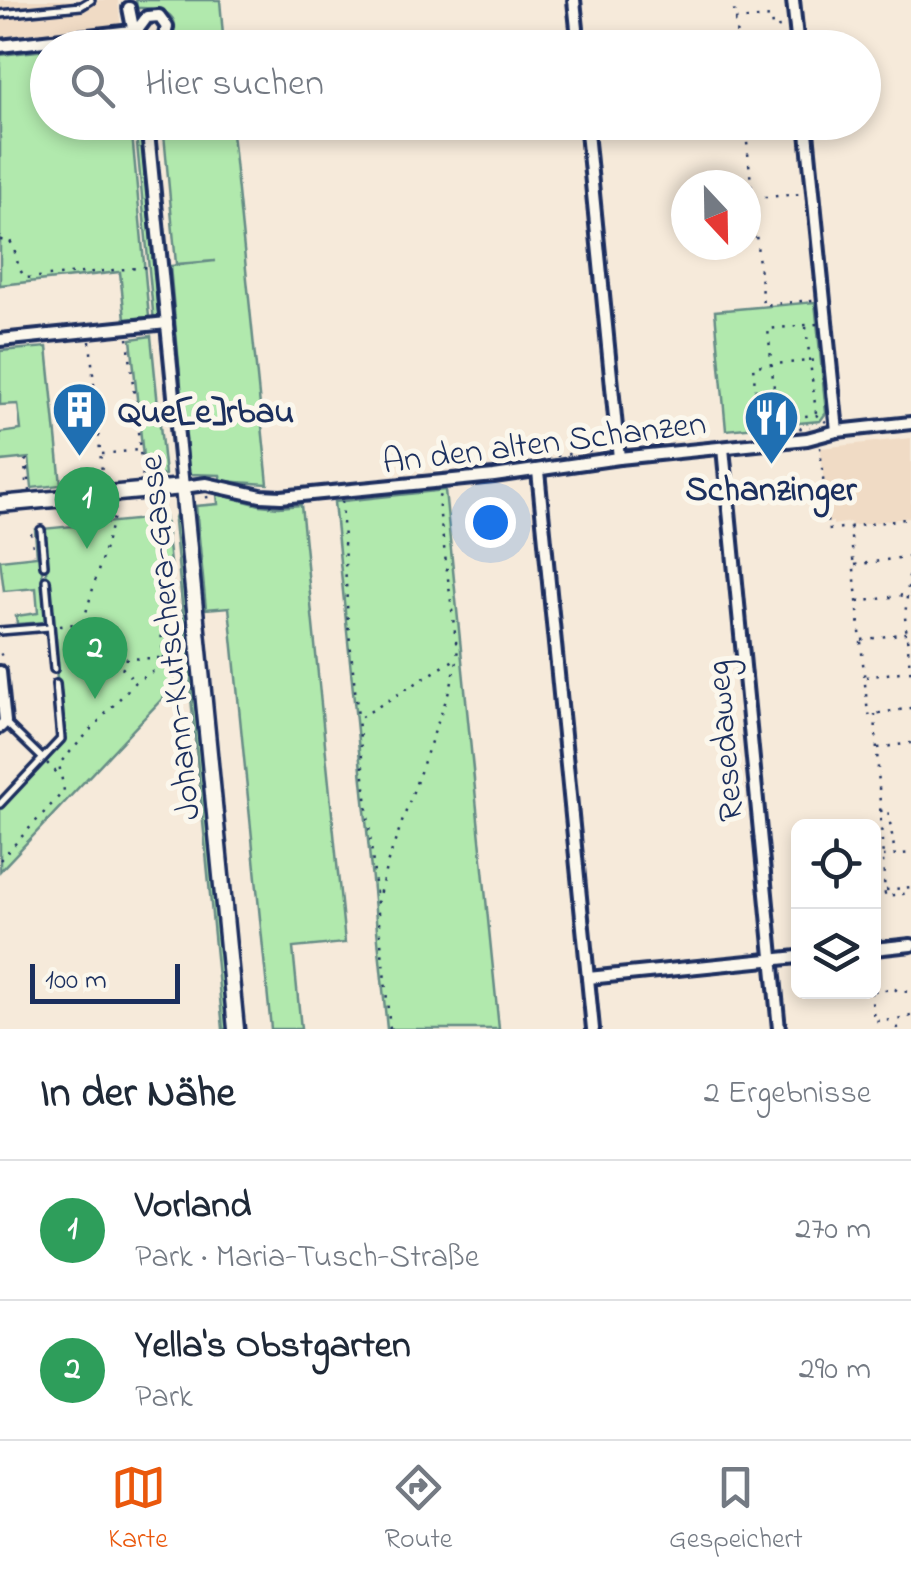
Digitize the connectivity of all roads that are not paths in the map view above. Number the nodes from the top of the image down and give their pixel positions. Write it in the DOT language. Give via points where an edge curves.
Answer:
graph roads {
  1 [pos="90,0"];
  2 [pos="574,0"];
  3 [pos="794,0"];
  4 [pos="129,8"];
  5 [pos="0,14"];
  6 [pos="132,30"];
  7 [pos="138,30"];
  8 [pos="166,30"];
  9 [pos="577,30"];
  10 [pos="796,30"];
  11 [pos="30,43"];
  12 [pos="0,46"];
  13 [pos="150,140"];
  14 [pos="588,140"];
  15 [pos="807,140"];
  16 [pos="167,323"];
  17 [pos="0,340"];
  18 [pos="911,423"];
  19 [pos="831,426"];
  20 [pos="723,448"];
  21 [pos="619,458"];
  22 [pos="538,470"];
  23 [pos="183,486"];
  24 [pos="0,504"];
  25 [pos="41,530"];
  26 [pos="44,564"];
  27 [pos="46,580"];
  28 [pos="50,627"];
  29 [pos="0,632"];
  30 [pos="54,669"];
  31 [pos="0,672"];
  32 [pos="56,684"];
  33 [pos="2,725"];
  34 [pos="42,759"];
  35 [pos="0,804"];
  36 [pos="911,945"];
  37 [pos="881,949"];
  38 [pos="791,958"];
  39 [pos="772,960"];
  40 [pos="588,978"];
  41 [pos="236,1029"];
  42 [pos="593,1029"];
  43 [pos="779,1029"];
  1 -- 5 [label="lane"];
  2 -- 9 [label="street"];
  3 -- 10 [label="street"];
  4 -- 6 [label="street"];
  7 -- 8 [label="street" via="148,17 159,16"];
  11 -- 12 [label="street"];
  13 -- 16 [label="street, Johann-Kutschera-Gasse"];
  14 -- 21 [label="street"];
  15 -- 19 [label="street"];
  16 -- 17 [label="street"];
  16 -- 23 [label="street, Johann-Kutschera-Gasse"];
  18 -- 19 [label="street, An den alten Schanzen"];
  19 -- 20 [label="street, An den alten Schanzen" via="818,436"];
  20 -- 21 [label="street, An den alten Schanzen"];
  20 -- 39 [label="street, Resedaweg"];
  21 -- 22 [label="street, An den alten Schanzen"];
  22 -- 23 [label="street, An den alten Schanzen" via="273,498 206,484"];
  22 -- 40 [label="street"];
  23 -- 24 [label="street" via="109,500"];
  23 -- 41 [label="street, Johann-Kutschera-Gasse"];
  25 -- 26 [label="lane"];
  27 -- 28 [label="lane"];
  28 -- 29 [label="lane"];
  28 -- 30 [label="lane"];
  31 -- 33 [label="street"];
  32 -- 34 [label="lane" via="61,739"];
  33 -- 34 [label="lane"];
  34 -- 35 [label="lane"];
  36 -- 37 [label="street"];
  38 -- 39 [label="street"];
  39 -- 40 [label="street"];
  39 -- 43 [label="street, Resedaweg"];
  40 -- 42 [label="street"];
}
